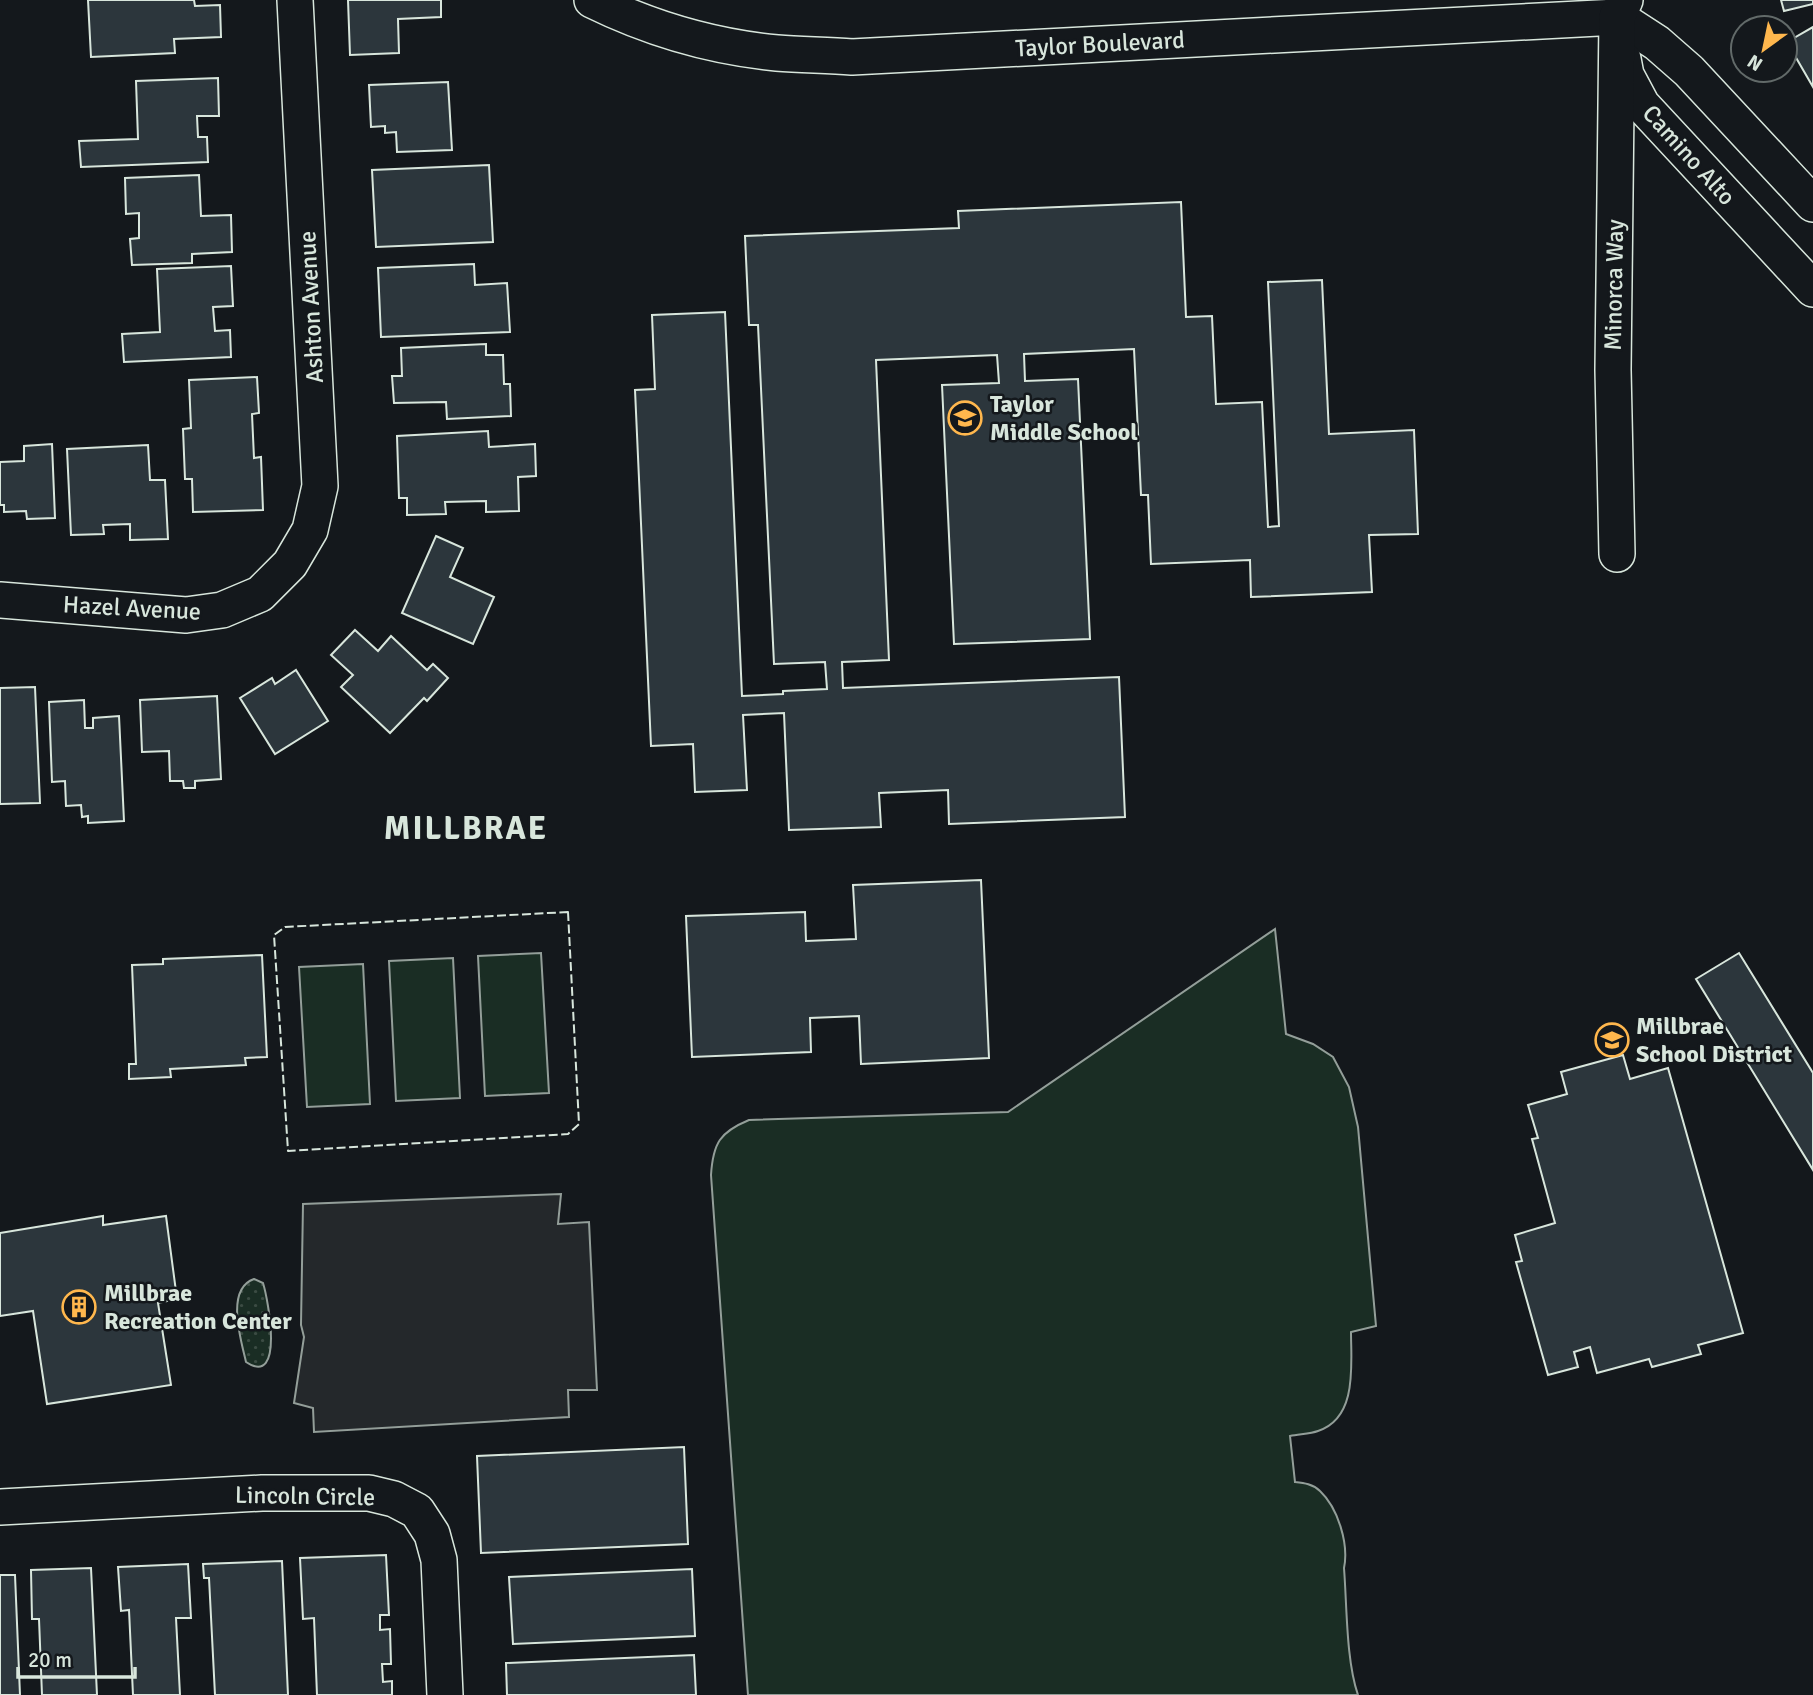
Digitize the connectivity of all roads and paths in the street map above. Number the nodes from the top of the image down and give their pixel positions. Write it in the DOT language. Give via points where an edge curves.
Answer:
graph roads {
  1 [pos="295,0"];
  2 [pos="592,0"];
  3 [pos="1616,6"];
  4 [pos="1813,205"];
  5 [pos="1813,289"];
  6 [pos="1617,554"];
  7 [pos="260,594"];
  8 [pos="0,600"];
  9 [pos="0,1507"];
  10 [pos="445,1695"];
  1 -- 7 [label="street, Ashton Avenue" via="320,486 310,530 290,564"];
  2 -- 3 [label="street, Taylor Boulevard" via="626,17 696,39 775,53 852,57"];
  3 -- 4 [label="street" via="1689,71"];
  3 -- 5 [label="street, Camino Alto" via="1626,75 1642,105"];
  3 -- 6 [label="street, Minorca Way" via="1613,370"];
  7 -- 8 [label="street, Hazel Avenue" via="222,610 186,615"];
  9 -- 10 [label="street, Lincoln Circle" via="262,1493 369,1493 394,1499 417,1511 432,1534 439,1560"];
}
